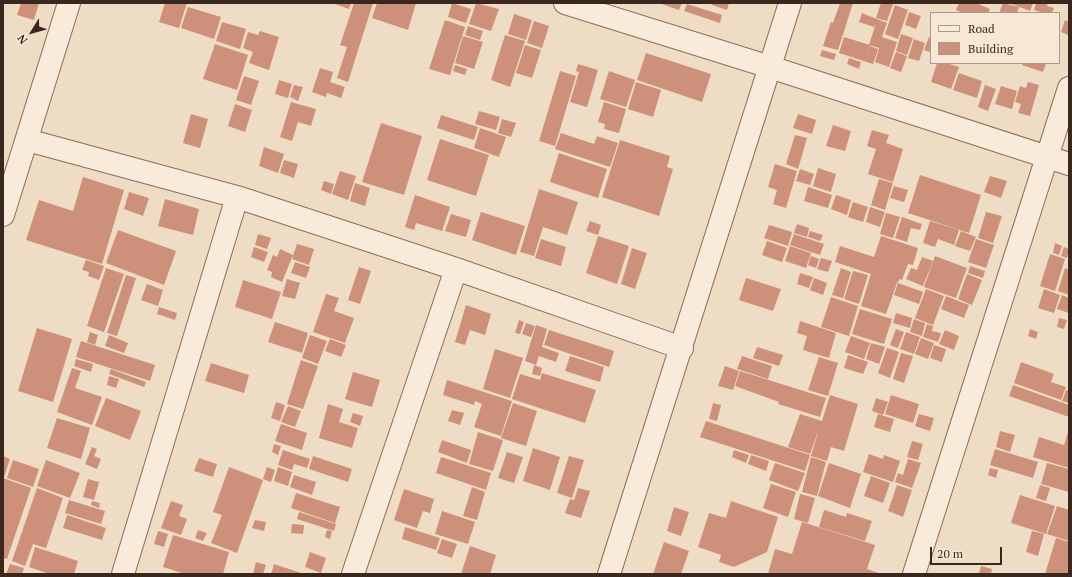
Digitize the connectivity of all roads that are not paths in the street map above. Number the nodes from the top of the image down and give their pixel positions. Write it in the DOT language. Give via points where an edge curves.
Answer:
graph roads {
  1 [pos="69,3"];
  2 [pos="565,3"];
  3 [pos="790,3"];
  4 [pos="770,67"];
  5 [pos="1069,88"];
  6 [pos="27,140"];
  7 [pos="1047,157"];
  8 [pos="1069,164"];
  9 [pos="237,197"];
  10 [pos="3,215"];
  11 [pos="456,269"];
  12 [pos="682,348"];
  13 [pos="124,574"];
  14 [pos="353,574"];
  15 [pos="609,574"];
  16 [pos="914,574"];
  1 -- 6 [label="street"];
  2 -- 4 [label="street"];
  3 -- 4 [label="street"];
  4 -- 7 [label="street"];
  4 -- 12 [label="street"];
  5 -- 7 [label="street"];
  6 -- 9 [label="street"];
  6 -- 10 [label="street"];
  7 -- 8 [label="street"];
  7 -- 16 [label="street"];
  9 -- 11 [label="street"];
  9 -- 13 [label="street"];
  11 -- 12 [label="street"];
  11 -- 14 [label="street"];
  12 -- 15 [label="street"];
}
